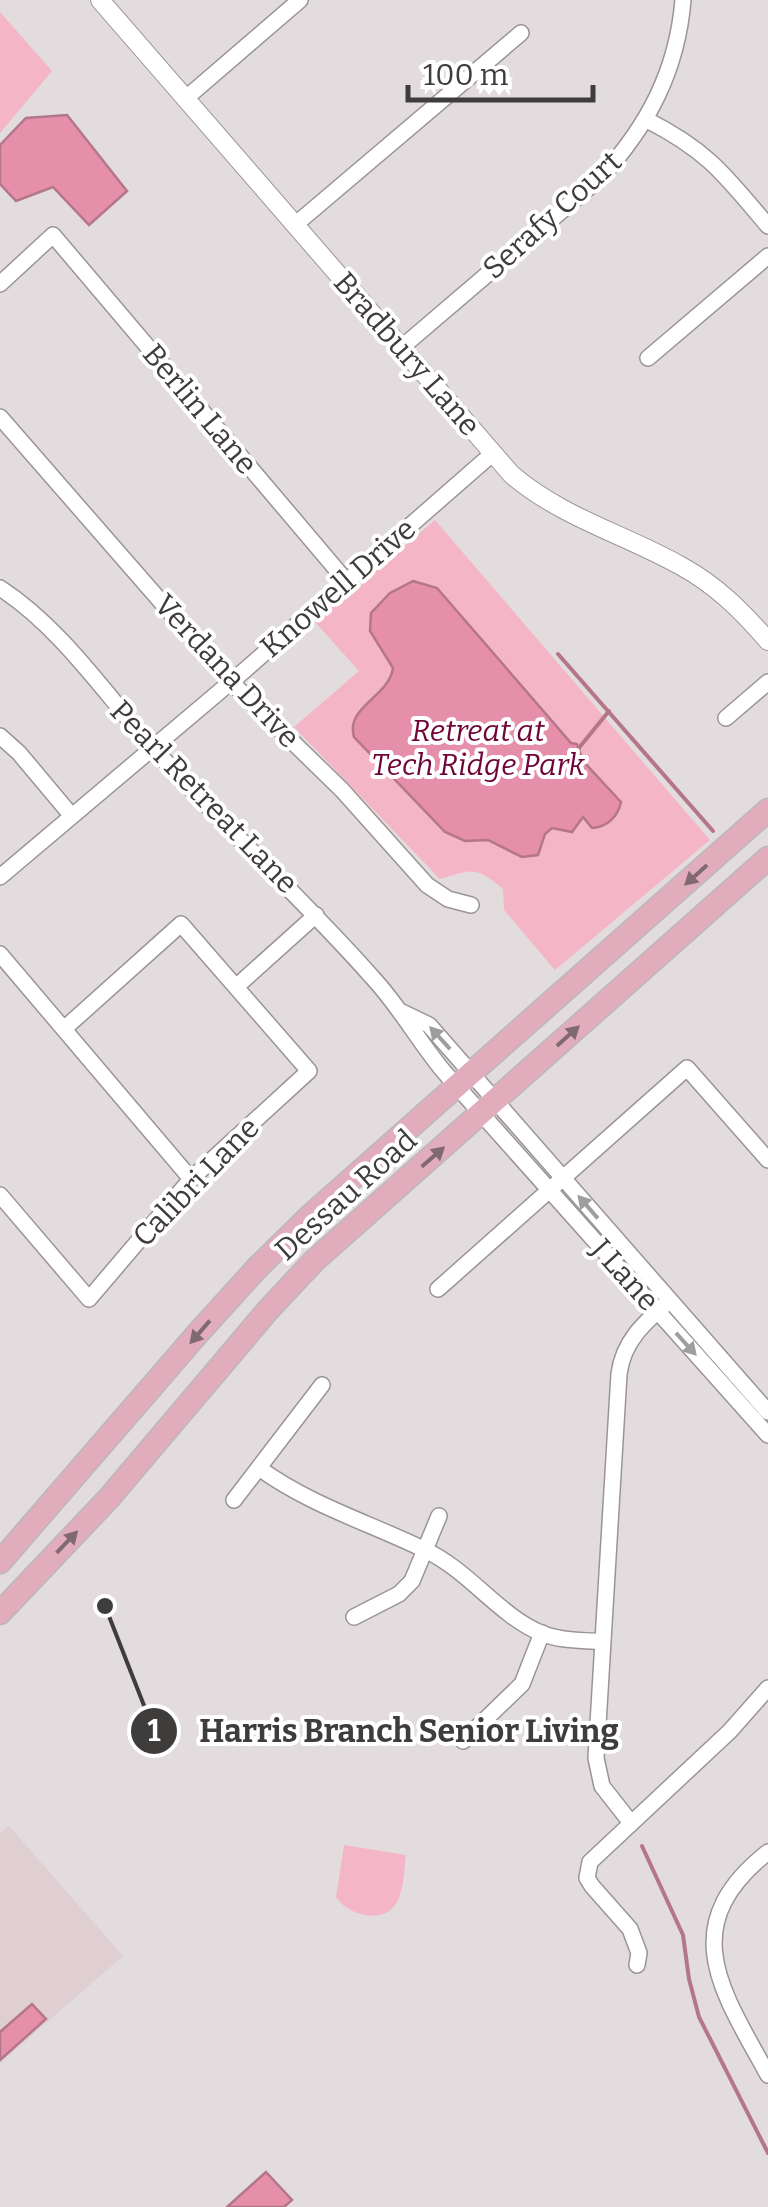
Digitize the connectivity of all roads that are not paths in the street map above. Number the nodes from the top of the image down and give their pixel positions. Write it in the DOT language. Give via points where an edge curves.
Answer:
graph roads {
  1 [pos="100,0"];
  2 [pos="300,0"];
  3 [pos="684,0"];
  4 [pos="521,33"];
  5 [pos="186,99"];
  6 [pos="647,120"];
  7 [pos="296,224"];
  8 [pos="768,226"];
  9 [pos="768,256"];
  10 [pos="0,284"];
  11 [pos="401,348"];
  12 [pos="648,358"];
  13 [pos="0,417"];
  14 [pos="492,454"];
  15 [pos="347,582"];
  16 [pos="0,588"];
  17 [pos="768,640"];
  18 [pos="231,682"];
  19 [pos="768,682"];
  20 [pos="726,718"];
  21 [pos="0,736"];
  22 [pos="153,748"];
  23 [pos="768,810"];
  24 [pos="70,816"];
  25 [pos="768,858"];
  26 [pos="0,877"];
  27 [pos="471,905"];
  28 [pos="316,916"];
  29 [pos="0,954"];
  30 [pos="237,986"];
  31 [pos="65,1028"];
  32 [pos="464,1080"];
  33 [pos="488,1108"];
  34 [pos="768,1160"];
  35 [pos="191,1178"];
  36 [pos="563,1178"];
  37 [pos="549,1191"];
  38 [pos="0,1195"];
  39 [pos="438,1289"];
  40 [pos="224,1304"];
  41 [pos="663,1306"];
  42 [pos="253,1327"];
  43 [pos="322,1385"];
  44 [pos="768,1412"];
  45 [pos="768,1436"];
  46 [pos="259,1468"];
  47 [pos="234,1500"];
  48 [pos="440,1516"];
  49 [pos="424,1549"];
  50 [pos="0,1562"];
  51 [pos="0,1613"];
  52 [pos="354,1617"];
  53 [pos="542,1633"];
  54 [pos="602,1642"];
  55 [pos="768,1688"];
  56 [pos="463,1740"];
  57 [pos="631,1823"];
  58 [pos="768,1852"];
  59 [pos="637,1965"];
  60 [pos="762,2048"];
  61 [pos="768,2074"];
  1 -- 5 [label="street, Bradbury Lane"];
  2 -- 5 [label="street"];
  3 -- 6 [label="street, Serafy Court" via="675,56"];
  4 -- 7 [label="street"];
  5 -- 7 [label="street, Bradbury Lane"];
  6 -- 8 [label="street" via="714,162"];
  6 -- 11 [label="street, Serafy Court" via="600,178"];
  7 -- 11 [label="street, Bradbury Lane"];
  9 -- 12 [label="street"];
  10 -- 15 [label="street, Berlin Lane" via="53,236"];
  11 -- 14 [label="street, Bradbury Lane"];
  13 -- 18 [label="street, Verdana Drive"];
  14 -- 15 [label="street, Knowell Drive"];
  14 -- 17 [label="street, Bradbury Lane" via="559,510 699,577"];
  15 -- 18 [label="street, Knowell Drive"];
  16 -- 22 [label="street, Pearl Retreat Lane" via="51,630"];
  18 -- 22 [label="street, Knowell Drive"];
  18 -- 27 [label="street, Verdana Drive" via="427,884"];
  19 -- 20 [label="street"];
  21 -- 24 [label="street"];
  22 -- 24 [label="street, Knowell Drive"];
  22 -- 28 [label="street, Pearl Retreat Lane"];
  23 -- 32 [label="main road, Dessau Road, one-way"];
  24 -- 26 [label="street, Knowell Drive"];
  33 -- 25 [label="main road, Dessau Road, one-way"];
  28 -- 30 [label="street"];
  28 -- 32 [label="street, Pearl Retreat Lane" via="402,1012 429,1026"];
  29 -- 31 [label="street"];
  30 -- 31 [label="street" via="181,924"];
  30 -- 35 [label="street, Calibri Lane" via="309,1070"];
  31 -- 35 [label="street"];
  32 -- 33 [label="street, Pearl Retreat Lane"];
  32 -- 40 [label="main road, Dessau Road" via="311,1215"];
  33 -- 36 [label="street, J Lane"];
  33 -- 37 [label="street, J Lane"];
  42 -- 33 [label="main road, Dessau Road, one-way" via="314,1262"];
  34 -- 36 [label="street" via="687,1068"];
  35 -- 38 [label="street, Calibri Lane" via="89,1299"];
  36 -- 37 [label="street"];
  41 -- 36 [label="street, J Lane, one-way"];
  37 -- 39 [label="street"];
  37 -- 41 [label="street, J Lane"];
  40 -- 42 [label="main road"];
  40 -- 50 [label="main road, Dessau Road, one-way"];
  41 -- 44 [label="street, J Lane"];
  41 -- 45 [label="street, J Lane, one-way"];
  41 -- 54 [label="street" via="638,1330 620,1366"];
  51 -- 42 [label="main road, Dessau Road, one-way" via="110,1498"];
  43 -- 46 [label="street"];
  46 -- 47 [label="street"];
  46 -- 49 [label="street" via="316,1504"];
  48 -- 49 [label="street"];
  49 -- 52 [label="street" via="405,1589"];
  49 -- 53 [label="street"];
  53 -- 54 [label="street"];
  53 -- 56 [label="street" via="522,1684"];
  54 -- 57 [label="street" via="598,1774"];
  55 -- 57 [label="street"];
  57 -- 59 [label="street" via="590,1862 587,1878 630,1930"];
  58 -- 60 [label="street" via="731,1888 714,1945 718,1982"];
  60 -- 61 [label="street"];
}
